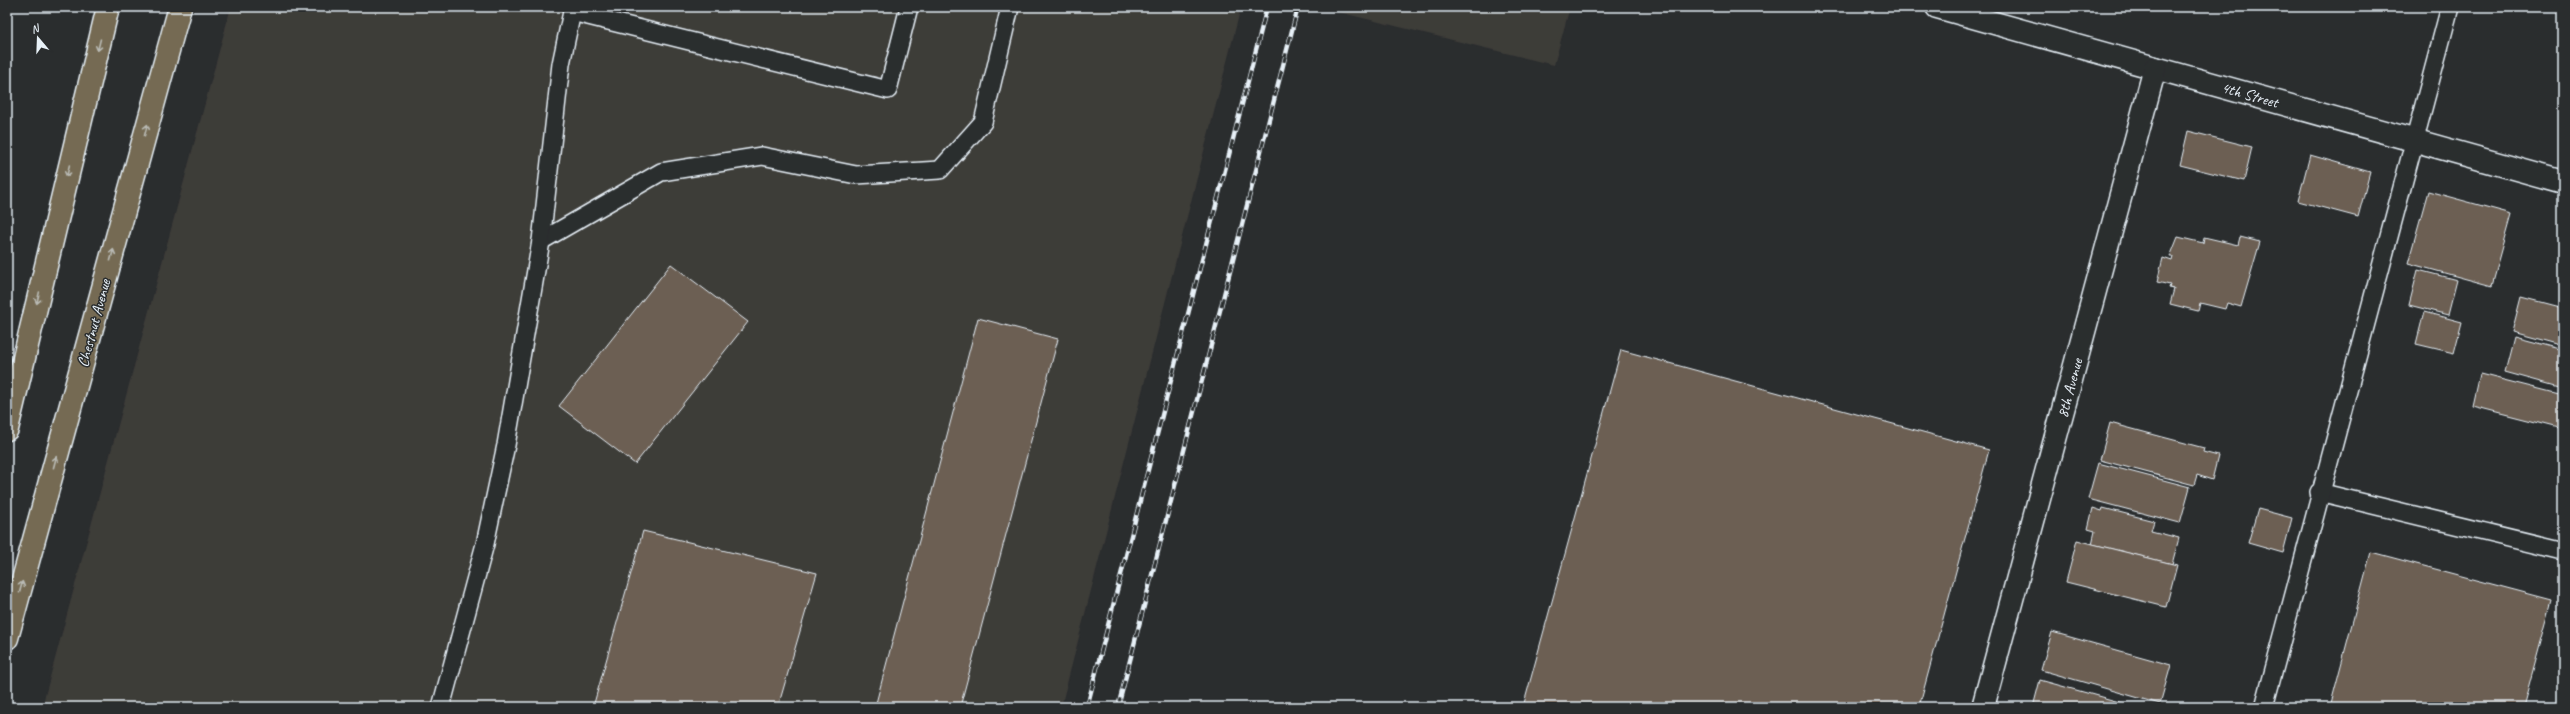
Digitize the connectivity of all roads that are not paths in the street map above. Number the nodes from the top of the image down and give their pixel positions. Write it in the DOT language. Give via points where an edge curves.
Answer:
graph roads {
  1 [pos="108,7"];
  2 [pos="180,7"];
  3 [pos="909,7"];
  4 [pos="1010,7"];
  5 [pos="1937,7"];
  6 [pos="2450,7"];
  7 [pos="572,10"];
  8 [pos="1989,14"];
  9 [pos="2155,68"];
  10 [pos="2414,140"];
  11 [pos="2563,182"];
  12 [pos="541,241"];
  13 [pos="7,429"];
  14 [pos="2319,492"];
  15 [pos="2563,551"];
  16 [pos="7,638"];
  17 [pos="441,707"];
  18 [pos="1983,707"];
  19 [pos="2264,707"];
  1 -- 13 [label="main road, one-way"];
  16 -- 2 [label="main road, Chestnut Avenue, one-way"];
  3 -- 7 [label="lane" via="888,90"];
  4 -- 12 [label="lane" via="983,122 940,170 856,175 762,156 661,172"];
  5 -- 8 [label="street, 4th Street"];
  6 -- 10 [label="lane"];
  7 -- 12 [label="lane" via="561,64"];
  8 -- 9 [label="street, 4th Street"];
  9 -- 10 [label="street, 4th Street"];
  9 -- 18 [label="street, 8th Avenue"];
  10 -- 11 [label="street, 4th Street"];
  10 -- 14 [label="lane"];
  12 -- 17 [label="lane" via="486,544"];
  14 -- 15 [label="lane"];
  14 -- 19 [label="lane"];
}
